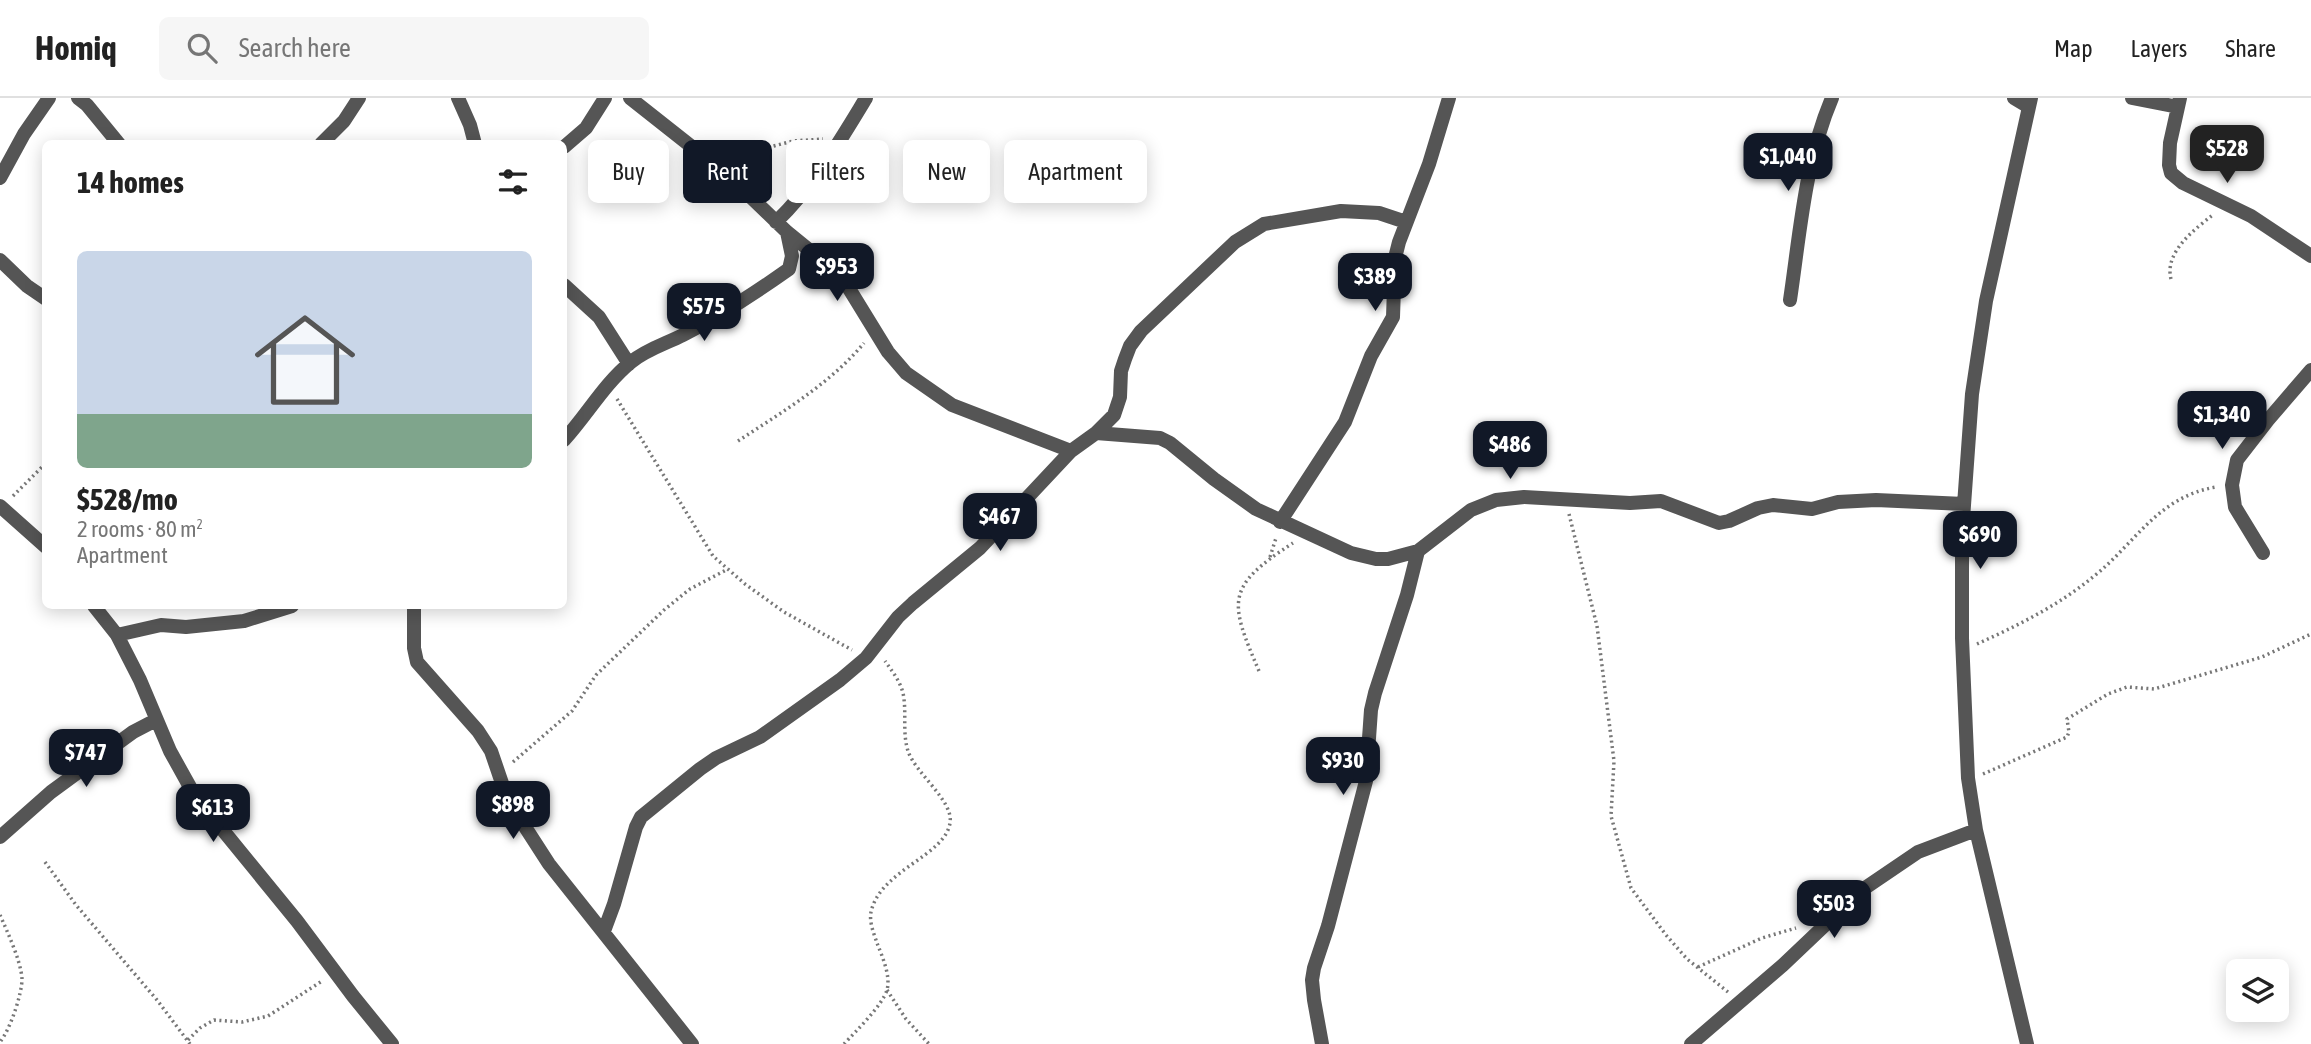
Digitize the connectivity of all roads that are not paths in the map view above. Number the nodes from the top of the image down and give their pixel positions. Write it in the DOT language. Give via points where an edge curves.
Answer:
graph roads {
  1 [pos="49,98"];
  2 [pos="78,98"];
  3 [pos="359,98"];
  4 [pos="458,98"];
  5 [pos="605,98"];
  6 [pos="630,98"];
  7 [pos="866,98"];
  8 [pos="1449,98"];
  9 [pos="1832,98"];
  10 [pos="2014,98"];
  11 [pos="2132,98"];
  12 [pos="2030,102"];
  13 [pos="2179,103"];
  14 [pos="116,140"];
  15 [pos="325,140"];
  16 [pos="474,140"];
  17 [pos="567,145"];
  18 [pos="0,178"];
  19 [pos="1406,222"];
  20 [pos="781,227"];
  21 [pos="2311,256"];
  22 [pos="0,260"];
  23 [pos="567,287"];
  24 [pos="42,296"];
  25 [pos="1790,300"];
  26 [pos="629,364"];
  27 [pos="2311,370"];
  28 [pos="1096,433"];
  29 [pos="567,436"];
  30 [pos="1071,451"];
  31 [pos="1964,504"];
  32 [pos="1,507"];
  33 [pos="1280,522"];
  34 [pos="42,543"];
  35 [pos="1418,551"];
  36 [pos="2263,554"];
  37 [pos="96,609"];
  38 [pos="282,609"];
  39 [pos="414,609"];
  40 [pos="117,635"];
  41 [pos="156,720"];
  42 [pos="1976,830"];
  43 [pos="0,837"];
  44 [pos="604,931"];
  45 [pos="392,1044"];
  46 [pos="692,1044"];
  47 [pos="1322,1044"];
  48 [pos="1691,1044"];
  49 [pos="2027,1044"];
  1 -- 18 [label="street"];
  2 -- 14 [label="street"];
  3 -- 15 [label="street"];
  4 -- 16 [label="street"];
  5 -- 17 [label="street" via="586,128"];
  6 -- 20 [label="street" via="712,162"];
  7 -- 20 [label="street"];
  8 -- 19 [label="street"];
  9 -- 25 [label="street" via="1811,165"];
  10 -- 12 [label="street"];
  11 -- 13 [label="street"];
  12 -- 31 [label="street" via="1986,301 1972,394"];
  13 -- 21 [label="street" via="2169,143 2171,173 2271,228"];
  19 -- 28 [label="street" via="1379,213 1317,213 1264,224 1235,242 1135,338 1121,371 1114,415"];
  19 -- 33 [label="street" via="1395,258 1393,317 1371,356 1345,422"];
  20 -- 26 [label="street" via="792,256 789,269"];
  20 -- 30 [label="street" via="845,282 906,373 934,395"];
  22 -- 24 [label="street"];
  23 -- 26 [label="street" via="599,317"];
  26 -- 29 [label="street"];
  27 -- 36 [label="street" via="2237,460 2232,485 2235,507"];
  28 -- 30 [label="street"];
  28 -- 33 [label="street" via="1160,438"];
  30 -- 44 [label="street" via="989,539 913,603 840,680 761,737 700,769 641,817"];
  31 -- 35 [label="street" via="1876,500 1812,509 1773,505 1719,523 1661,501 1524,497 1496,500 1471,510"];
  31 -- 42 [label="street" via="1963,651 1968,778"];
  32 -- 34 [label="street"];
  33 -- 35 [label="street" via="1376,559"];
  35 -- 47 [label="street" via="1375,693 1366,781 1314,968"];
  37 -- 40 [label="street"];
  38 -- 40 [label="street" via="244,621 161,625"];
  39 -- 44 [label="street" via="417,662 478,731 518,816"];
  40 -- 41 [label="street"];
  41 -- 43 [label="street" via="51,792"];
  41 -- 45 [label="street" via="195,796"];
  42 -- 48 [label="street" via="1918,852 1862,890"];
  42 -- 49 [label="street"];
  44 -- 46 [label="street"];
}
